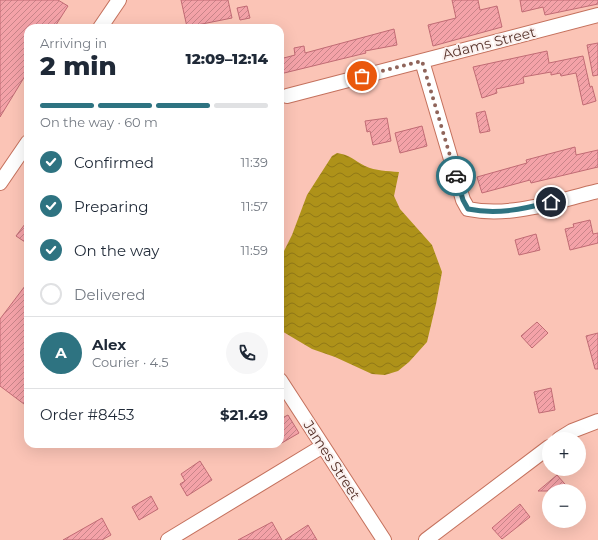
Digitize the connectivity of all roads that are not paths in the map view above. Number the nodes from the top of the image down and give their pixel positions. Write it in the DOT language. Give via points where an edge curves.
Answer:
graph roads {
  1 [pos="119,0"];
  2 [pos="598,15"];
  3 [pos="103,24"];
  4 [pos="422,61"];
  5 [pos="288,96"];
  6 [pos="24,148"];
  7 [pos="0,184"];
  8 [pos="598,191"];
  9 [pos="284,386"];
  10 [pos="598,421"];
  11 [pos="570,432"];
  12 [pos="323,446"];
  13 [pos="542,452"];
  14 [pos="168,540"];
  15 [pos="384,540"];
  16 [pos="426,540"];
  1 -- 3 [label="street"];
  2 -- 4 [label="street, Adams Street"];
  4 -- 5 [label="street, Adams Street"];
  4 -- 8 [label="street" via="463,200 468,209 504,212"];
  6 -- 7 [label="street"];
  9 -- 12 [label="street, James Street"];
  10 -- 11 [label="street"];
  12 -- 14 [label="street"];
  12 -- 15 [label="street, James Street"];
  13 -- 16 [label="street"];
}
